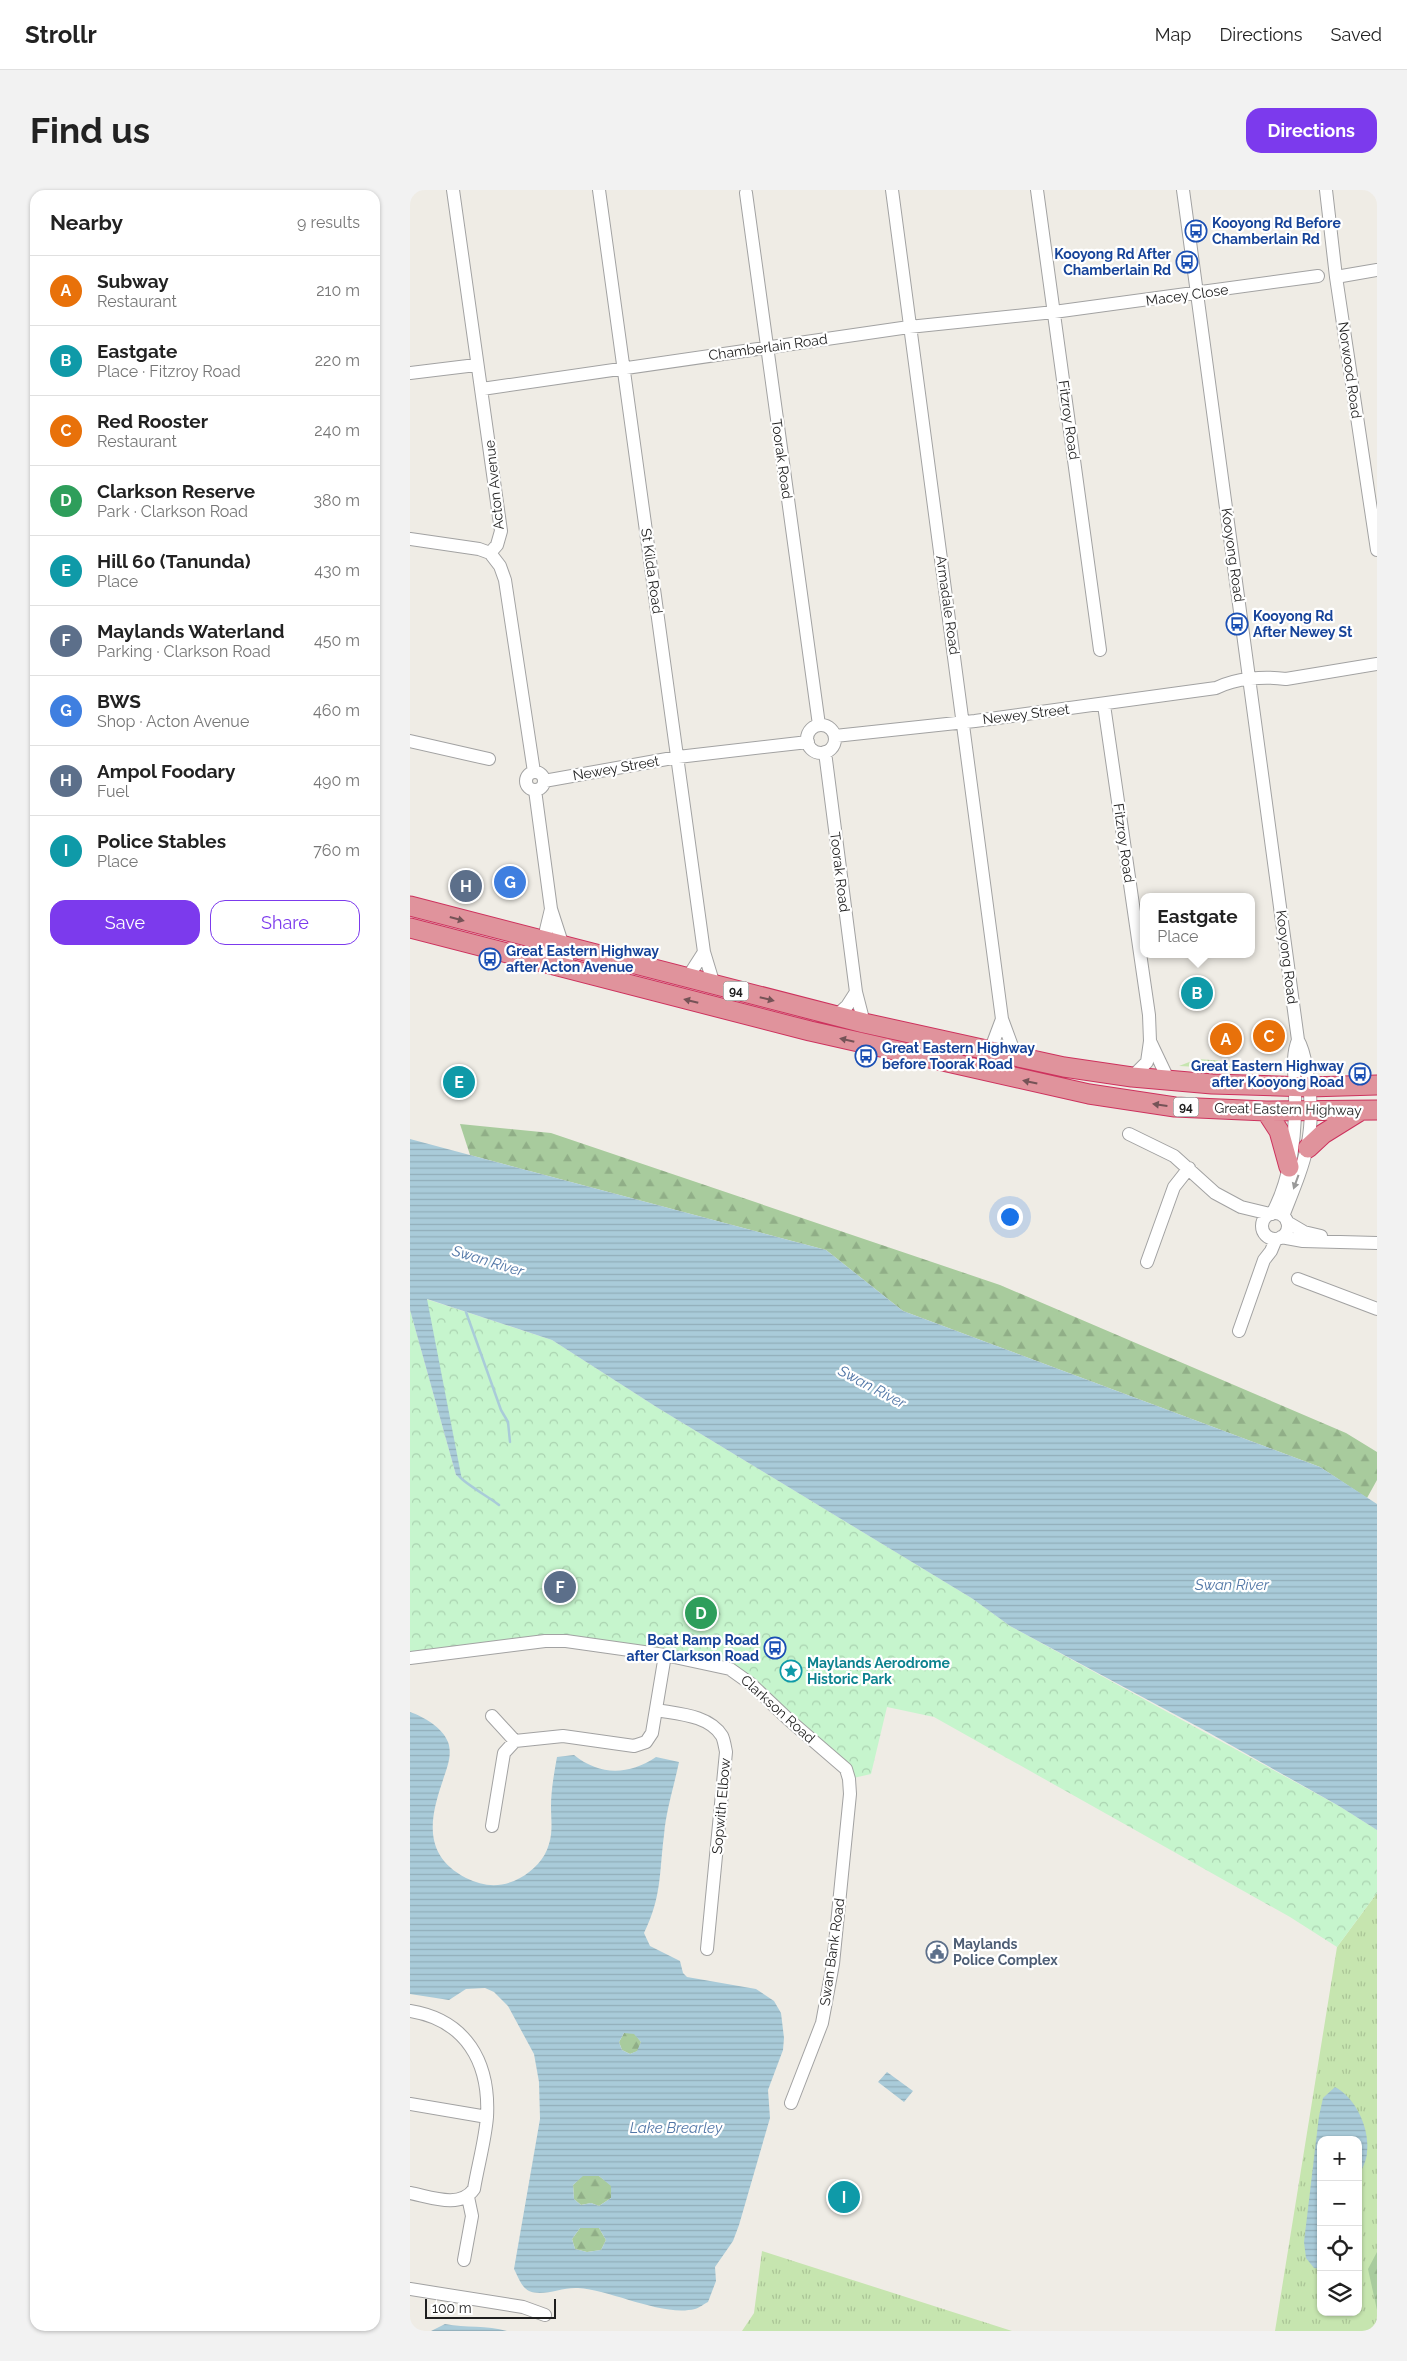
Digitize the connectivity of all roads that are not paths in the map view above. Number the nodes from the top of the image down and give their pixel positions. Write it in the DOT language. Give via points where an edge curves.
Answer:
graph roads {
  1 [pos="446,190"];
  2 [pos="453,190"];
  3 [pos="599,190"];
  4 [pos="892,190"];
  5 [pos="1038,190"];
  6 [pos="1183,190"];
  7 [pos="1326,190"];
  8 [pos="746,193"];
  9 [pos="1377,270"];
  10 [pos="1318,276"];
  11 [pos="1336,277"];
  12 [pos="1198,294"];
  13 [pos="1054,312"];
  14 [pos="910,327"];
  15 [pos="766,348"];
  16 [pos="473,365"];
  17 [pos="623,368"];
  18 [pos="410,373"];
  19 [pos="482,389"];
  20 [pos="410,539"];
  21 [pos="1377,550"];
  22 [pos="486,552"];
  23 [pos="1100,650"];
  24 [pos="1377,664"];
  25 [pos="1251,684"];
  26 [pos="1104,704"];
  27 [pos="964,722"];
  28 [pos="819,725"];
  29 [pos="835,736"];
  30 [pos="410,741"];
  31 [pos="808,742"];
  32 [pos="825,752"];
  33 [pos="678,757"];
  34 [pos="489,759"];
  35 [pos="540,785"];
  36 [pos="410,906"];
  37 [pos="551,909"];
  38 [pos="410,928"];
  39 [pos="555,944"];
  40 [pos="1140,951"];
  41 [pos="704,952"];
  42 [pos="1141,958"];
  43 [pos="592,975"];
  44 [pos="688,977"];
  45 [pos="714,985"];
  46 [pos="856,992"];
  47 [pos="836,1016"];
  48 [pos="1002,1019"];
  49 [pos="864,1023"];
  50 [pos="1150,1040"];
  51 [pos="990,1051"];
  52 [pos="1016,1057"];
  53 [pos="1132,1077"];
  54 [pos="1168,1081"];
  55 [pos="1377,1085"];
  56 [pos="1302,1087"];
  57 [pos="1369,1110"];
  58 [pos="1266,1111"];
  59 [pos="1303,1111"];
  60 [pos="1129,1134"];
  61 [pos="1308,1148"];
  62 [pos="1289,1167"];
  63 [pos="1189,1168"];
  64 [pos="1241,1207"];
  65 [pos="1278,1216"];
  66 [pos="1263,1230"];
  67 [pos="1377,1236"];
  68 [pos="1279,1238"];
  69 [pos="1377,1243"];
  70 [pos="1264,1260"];
  71 [pos="1147,1262"];
  72 [pos="1298,1280"];
  73 [pos="1377,1309"];
  74 [pos="1240,1331"];
  75 [pos="665,1655"];
  76 [pos="410,1658"];
  77 [pos="656,1710"];
  78 [pos="492,1716"];
  79 [pos="515,1741"];
  80 [pos="850,1794"];
  81 [pos="492,1826"];
  82 [pos="708,1949"];
  83 [pos="410,2010"];
  84 [pos="410,2104"];
  85 [pos="791,2104"];
  86 [pos="486,2117"];
  87 [pos="410,2193"];
  88 [pos="468,2197"];
  89 [pos="464,2260"];
  90 [pos="410,2289"];
  91 [pos="545,2315"];
  1 -- 16 [label="street, Acton Avenue"];
  2 -- 16 [label="street, Acton Avenue"];
  3 -- 17 [label="street, St Kilda Road"];
  4 -- 14 [label="street, Armadale Road"];
  5 -- 13 [label="street, Fitzroy Road"];
  6 -- 12 [label="street, Kooyong Road"];
  7 -- 11 [label="street, Norwood Road"];
  8 -- 15 [label="street, Toorak Road"];
  9 -- 11 [label="street"];
  10 -- 12 [label="street, Macey Close"];
  11 -- 21 [label="street, Norwood Road"];
  12 -- 13 [label="street, Macey Close"];
  12 -- 25 [label="street, Kooyong Road"];
  13 -- 14 [label="street, Chamberlain Road"];
  13 -- 23 [label="street, Fitzroy Road"];
  14 -- 15 [label="street, Chamberlain Road"];
  14 -- 27 [label="street, Armadale Road"];
  15 -- 17 [label="street, Chamberlain Road"];
  15 -- 28 [label="street, Toorak Road"];
  16 -- 18 [label="street"];
  16 -- 19 [label="street, Acton Avenue"];
  16 -- 22 [label="street, Acton Avenue" via="493,522"];
  17 -- 19 [label="street, Chamberlain Road"];
  17 -- 33 [label="street, St Kilda Road"];
  19 -- 22 [label="street, Acton Avenue" via="501,531 497,545"];
  20 -- 22 [label="street"];
  22 -- 35 [label="street" via="500,566 505,580 534,772 541,774"];
  24 -- 25 [label="street, Newey Street" via="1286,679 1272,677"];
  25 -- 26 [label="street, Newey Street" via="1226,692 1216,688"];
  25 -- 56 [label="street, Kooyong Road" via="1298,1040 1293,1053"];
  26 -- 27 [label="street, Newey Street"];
  26 -- 40 [label="street, Fitzroy Road"];
  27 -- 29 [label="street, Newey Street"];
  27 -- 48 [label="street, Armadale Road"];
  28 -- 29 [label="street" via="831,729"];
  28 -- 31 [label="street" via="812,728"];
  29 -- 32 [label="street" via="832,748"];
  30 -- 34 [label="street"];
  31 -- 32 [label="street" via="812,749"];
  31 -- 33 [label="street, Newey Street"];
  32 -- 46 [label="street, Toorak Road"];
  33 -- 35 [label="street, Newey Street"];
  33 -- 41 [label="street, St Kilda Road"];
  35 -- 37 [label="street"];
  36 -- 39 [label="highway, Great Eastern Highway / 94, one-way"];
  37 -- 39 [label="street"];
  37 -- 39 [label="street" via="546,930"];
  38 -- 43 [label="highway, Great Eastern Highway / 94"];
  39 -- 43 [label="street" via="547,950 550,954 581,964"];
  39 -- 44 [label="highway, Great Eastern Highway / 94"];
  41 -- 44 [label="street"];
  41 -- 45 [label="street, St Kilda Road"];
  42 -- 50 [label="street, Fitzroy Road"];
  58 -- 43 [label="highway, Great Eastern Highway / 94, one-way" via="1175,1107 1089,1094 810,1031"];
  44 -- 45 [label="highway, Great Eastern Highway / 94"];
  45 -- 47 [label="highway, Great Eastern Highway / 94, one-way"];
  46 -- 47 [label="street"];
  46 -- 49 [label="street, Toorak Road"];
  47 -- 49 [label="highway, Great Eastern Highway / 94"];
  48 -- 51 [label="street, Armadale Road"];
  48 -- 52 [label="street, Armadale Road"];
  49 -- 51 [label="highway, Great Eastern Highway / 94"];
  50 -- 53 [label="street, Fitzroy Road" via="1147,1062"];
  50 -- 54 [label="street, Fitzroy Road"];
  51 -- 52 [label="highway, Great Eastern Highway / 94"];
  52 -- 53 [label="highway, Great Eastern Highway / 94"];
  53 -- 54 [label="highway, Great Eastern Highway / 94"];
  54 -- 56 [label="highway, Great Eastern Highway / 94"];
  55 -- 56 [label="highway, Great Eastern Highway / 94"];
  56 -- 59 [label="street, Kooyong Road"];
  57 -- 59 [label="highway, Great Eastern Highway / 94"];
  57 -- 61 [label="highway" via="1323,1134"];
  58 -- 59 [label="highway, Great Eastern Highway / 94"];
  58 -- 62 [label="highway" via="1279,1131"];
  59 -- 61 [label="street"];
  59 -- 62 [label="street"];
  60 -- 63 [label="street" via="1168,1153"];
  61 -- 65 [label="street, one-way"];
  62 -- 65 [label="street"];
  63 -- 64 [label="street" via="1215,1193"];
  63 -- 71 [label="street" via="1174,1188"];
  64 -- 65 [label="street"];
  64 -- 66 [label="street"];
  65 -- 66 [label="street" via="1264,1220"];
  65 -- 67 [label="street" via="1304,1232 1318,1236"];
  65 -- 68 [label="street" via="1287,1231"];
  66 -- 68 [label="street" via="1269,1237"];
  66 -- 70 [label="street"];
  68 -- 69 [label="street" via="1308,1242"];
  68 -- 70 [label="street"];
  70 -- 74 [label="street"];
  72 -- 73 [label="street"];
  75 -- 76 [label="street, Clarkson Road" via="545,1641"];
  75 -- 77 [label="street"];
  75 -- 80 [label="street, Clarkson Road" via="740,1674 846,1769"];
  77 -- 79 [label="street" via="652,1733 646,1742 634,1746 563,1736"];
  77 -- 82 [label="street, Sopwith Elbow" via="708,1722 722,1736 726,1752"];
  78 -- 79 [label="street"];
  79 -- 81 [label="street" via="504,1753"];
  80 -- 85 [label="street, Swan Bank Road" via="833,1964 822,2023"];
  83 -- 86 [label="street" via="442,2019 468,2042 480,2065 486,2092"];
  84 -- 86 [label="street"];
  86 -- 88 [label="street" via="474,2189"];
  87 -- 88 [label="street" via="452,2200"];
  88 -- 89 [label="street" via="472,2216"];
  90 -- 91 [label="street" via="523,2307"];
}
